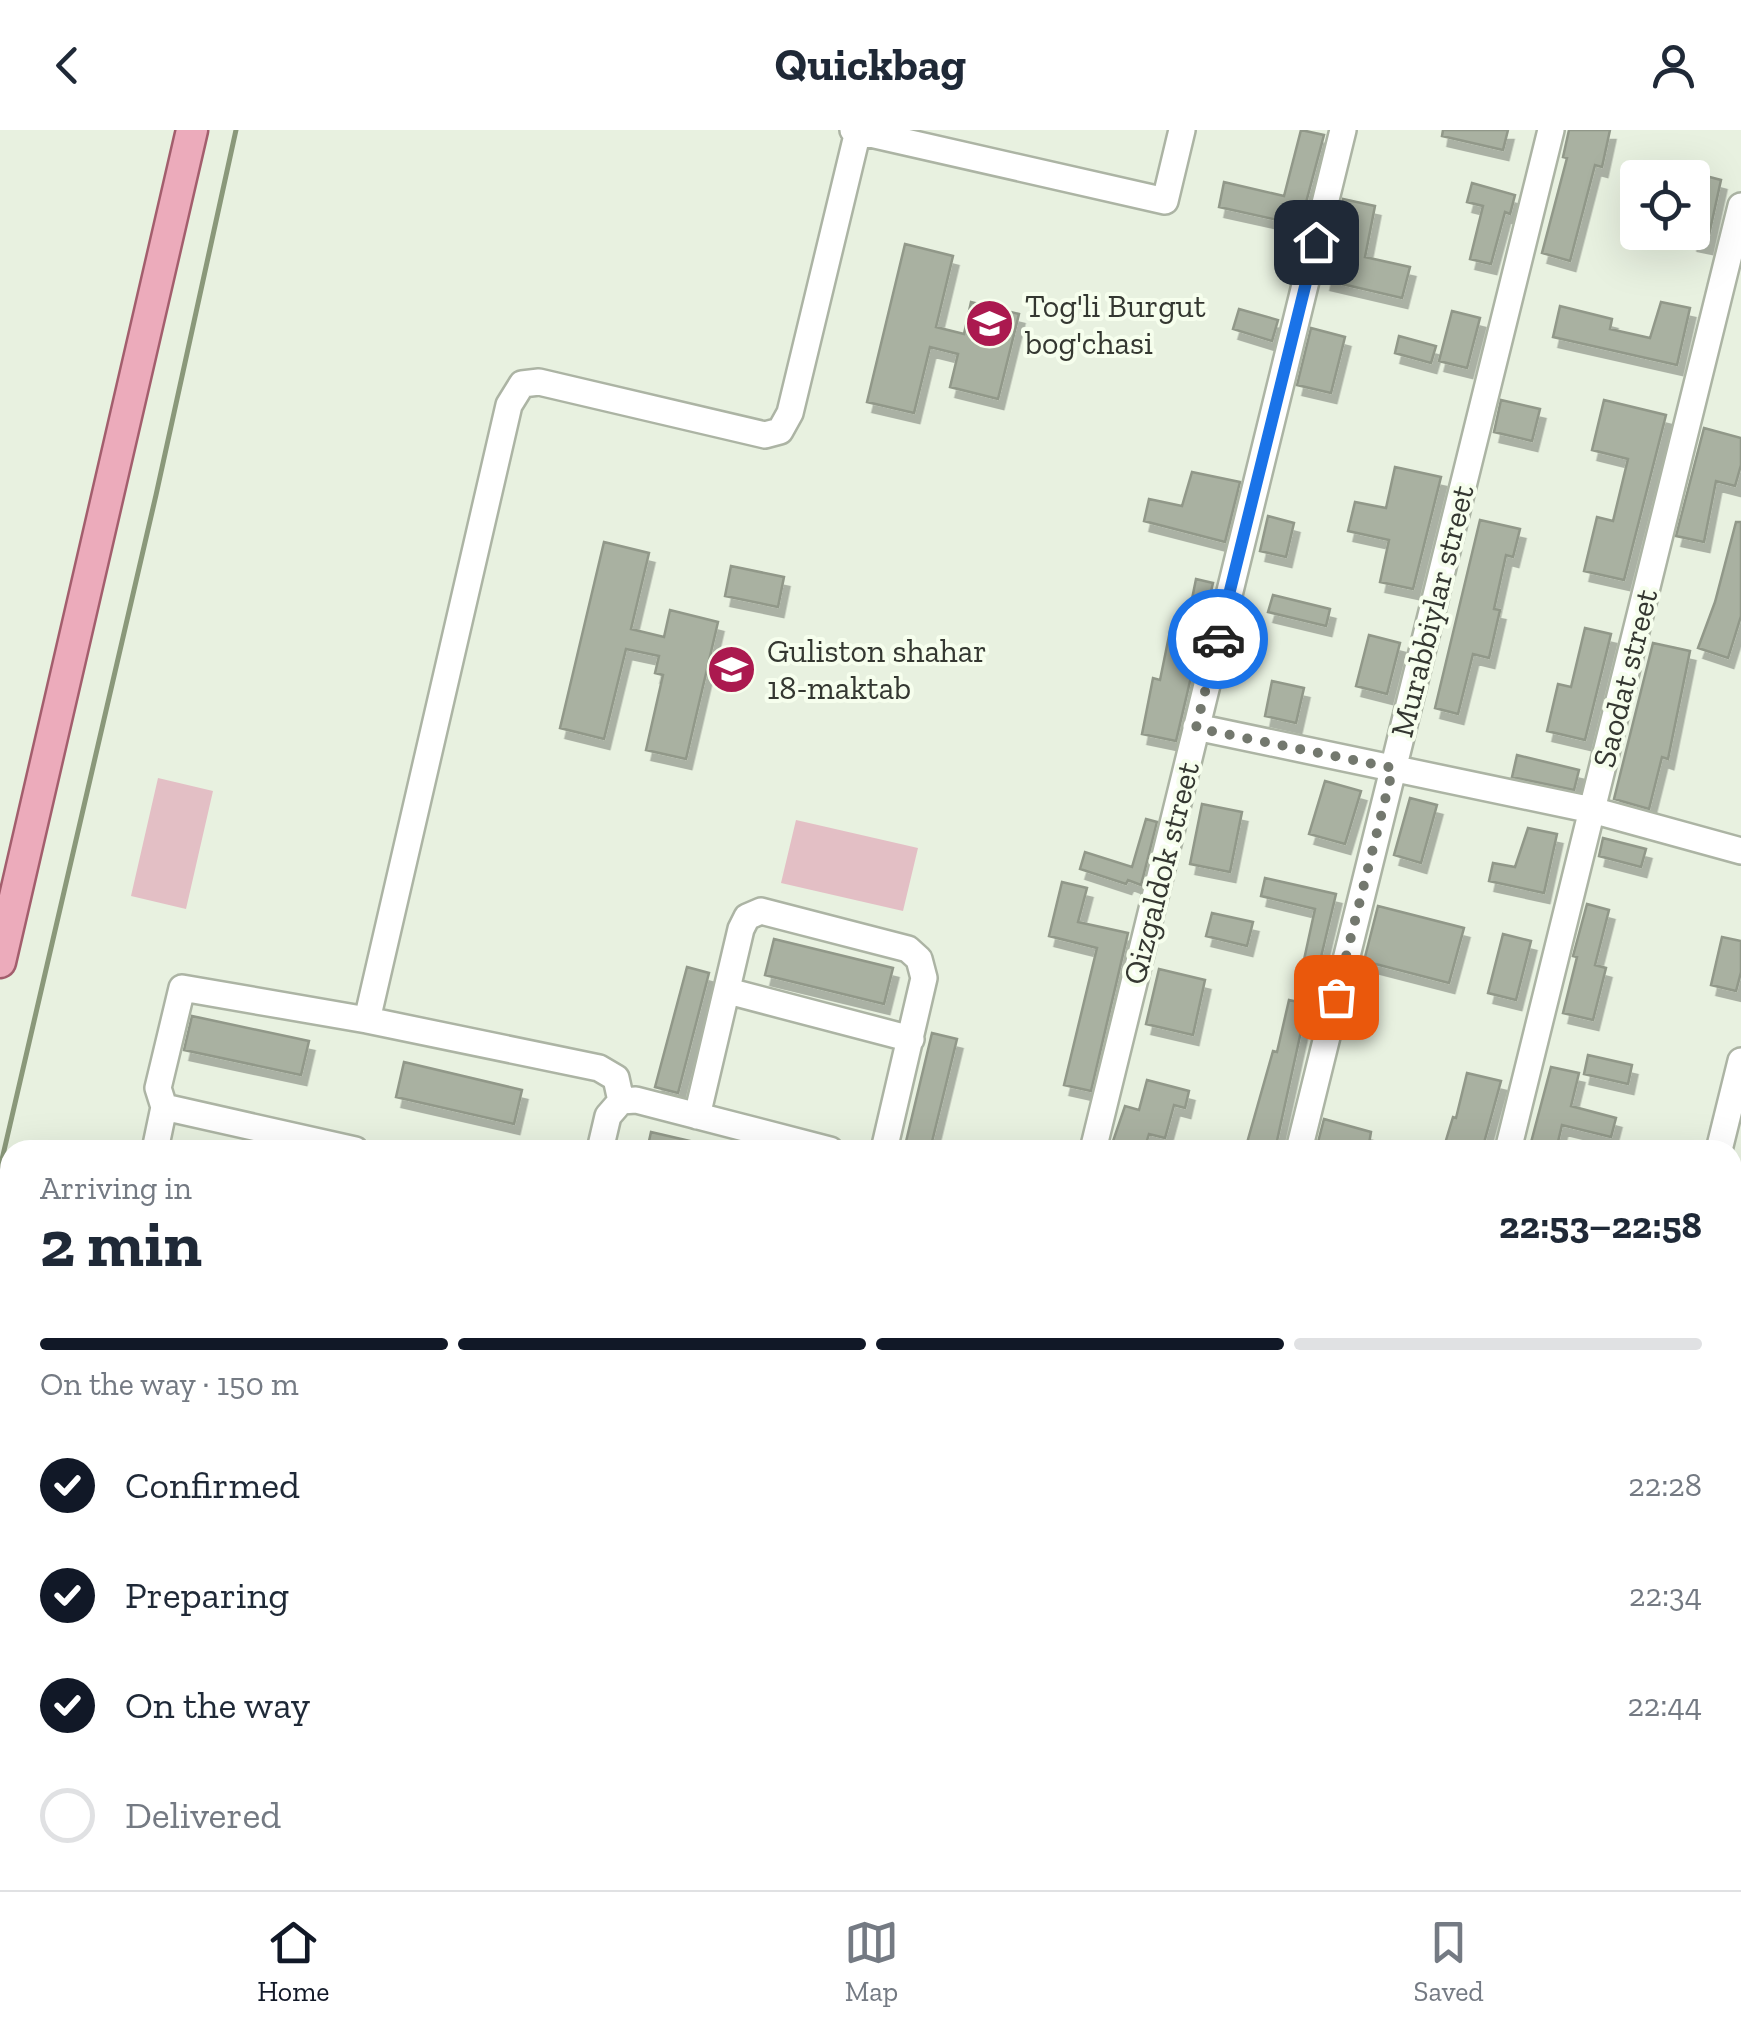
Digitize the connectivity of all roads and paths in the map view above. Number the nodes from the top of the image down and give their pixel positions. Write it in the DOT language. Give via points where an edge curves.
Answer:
graph roads {
  1 [pos="192,130"];
  2 [pos="1182,130"];
  3 [pos="1343,130"];
  4 [pos="1552,130"];
  5 [pos="856,131"];
  6 [pos="1741,206"];
  7 [pos="1196,728"];
  8 [pos="1393,768"];
  9 [pos="1592,810"];
  10 [pos="1741,851"];
  11 [pos="0,962"];
  12 [pos="728,991"];
  13 [pos="367,1020"];
  14 [pos="910,1039"];
  15 [pos="1741,1062"];
  16 [pos="621,1101"];
  17 [pos="164,1107"];
  18 [pos="697,1116"];
  19 [pos="157,1140"];
  20 [pos="311,1140"];
  21 [pos="602,1140"];
  22 [pos="791,1140"];
  23 [pos="886,1140"];
  24 [pos="1095,1140"];
  25 [pos="1300,1140"];
  26 [pos="1510,1140"];
  27 [pos="1722,1140"];
  1 -- 11 [label="main road"];
  2 -- 5 [label="street" via="1166,201"];
  3 -- 7 [label="street, Qizgaldok street"];
  4 -- 8 [label="street, Murabbiylar street"];
  5 -- 13 [label="street" via="790,414 780,432 765,435 539,382 522,384 510,406"];
  6 -- 9 [label="street, Saodat street"];
  7 -- 8 [label="street"];
  7 -- 24 [label="street, Qizgaldok street"];
  8 -- 9 [label="street"];
  8 -- 25 [label="street, Murabbiylar street"];
  9 -- 10 [label="street"];
  9 -- 26 [label="street, Saodat street"];
  12 -- 14 [label="street"];
  12 -- 14 [label="street" via="741,929 761,911 908,949 924,978"];
  12 -- 18 [label="street"];
  13 -- 16 [label="street" via="598,1068 616,1078"];
  13 -- 17 [label="street" via="182,988 158,1088"];
  14 -- 23 [label="street"];
  15 -- 27 [label="street"];
  16 -- 18 [label="street"];
  16 -- 21 [label="street" via="608,1116"];
  17 -- 19 [label="street"];
  17 -- 20 [label="street"];
  18 -- 22 [label="street"];
}
